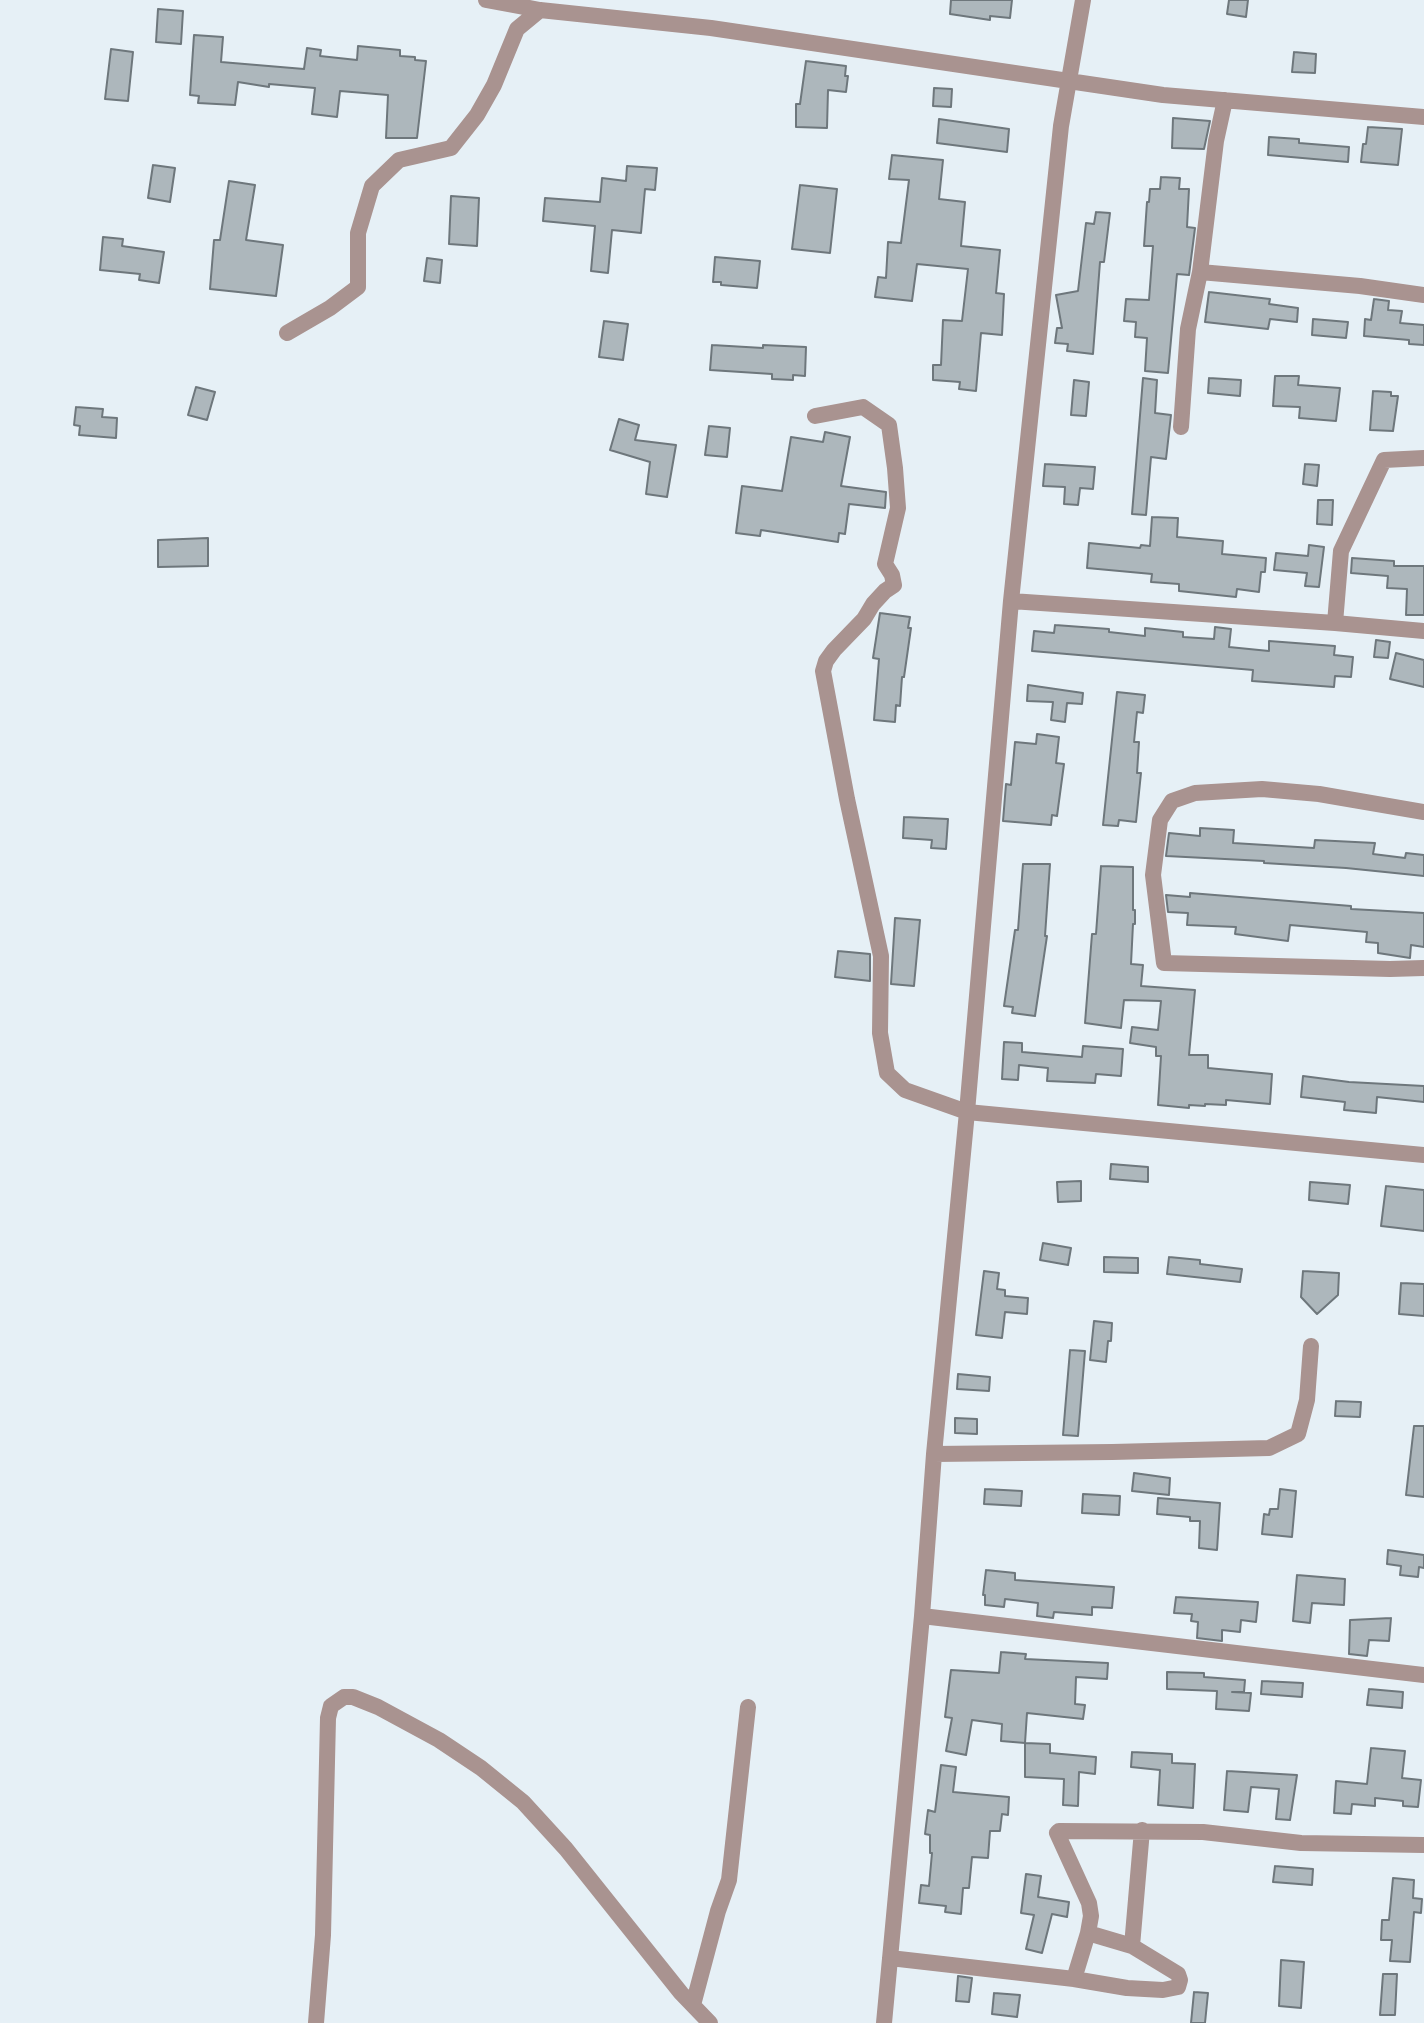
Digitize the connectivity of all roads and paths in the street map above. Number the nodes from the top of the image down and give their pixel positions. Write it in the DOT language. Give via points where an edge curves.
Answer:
graph roads {
  1 [pos="486,0"];
  2 [pos="1083,0"];
  3 [pos="540,10"];
  4 [pos="1069,82"];
  5 [pos="1225,100"];
  6 [pos="1424,117"];
  7 [pos="1200,272"];
  8 [pos="1424,295"];
  9 [pos="287,334"];
  10 [pos="815,416"];
  11 [pos="1181,427"];
  12 [pos="1424,458"];
  13 [pos="1011,601"];
  14 [pos="1335,622"];
  15 [pos="1424,631"];
  16 [pos="1424,812"];
  17 [pos="1424,968"];
  18 [pos="967,1112"];
  19 [pos="1424,1154"];
  20 [pos="1311,1346"];
  21 [pos="934,1454"];
  22 [pos="922,1616"];
  23 [pos="1424,1675"];
  24 [pos="748,1707"];
  25 [pos="1142,1830"];
  26 [pos="1424,1845"];
  27 [pos="1088,1934"];
  28 [pos="1132,1946"];
  29 [pos="890,1958"];
  30 [pos="1074,1979"];
  31 [pos="693,2005"];
  32 [pos="316,2023"];
  33 [pos="710,2023"];
  34 [pos="884,2023"];
  1 -- 3 [label="street"];
  2 -- 4 [label="street"];
  3 -- 4 [label="street" via="711,28"];
  3 -- 9 [label="street" via="517,29 494,85 451,148 399,160 372,186 358,233 358,286"];
  4 -- 5 [label="street"];
  4 -- 13 [label="street"];
  5 -- 6 [label="street"];
  5 -- 7 [label="street"];
  7 -- 8 [label="street"];
  7 -- 11 [label="street" via="1188,329"];
  10 -- 18 [label="street" via="863,407 889,425 895,468 898,508 886,564 894,585 834,650 823,671 881,957 883,1058 887,1073 905,1090"];
  12 -- 14 [label="street" via="1384,460 1341,551"];
  13 -- 14 [label="street"];
  13 -- 18 [label="street"];
  14 -- 15 [label="street"];
  16 -- 17 [label="street" via="1262,789 1195,793 1172,802 1160,820 1153,875 1164,962"];
  18 -- 19 [label="street"];
  18 -- 21 [label="street"];
  20 -- 21 [label="street" via="1307,1400 1298,1434 1269,1448"];
  21 -- 22 [label="street"];
  22 -- 23 [label="street"];
  22 -- 29 [label="street"];
  24 -- 31 [label="street" via="729,1880"];
  25 -- 26 [label="street" via="1301,1843"];
  25 -- 27 [label="street" via="1058,1831 1089,1903"];
  25 -- 28 [label="street"];
  27 -- 28 [label="street"];
  27 -- 30 [label="street"];
  28 -- 30 [label="street" via="1178,1974 1178,1987 1127,1988"];
  29 -- 30 [label="street"];
  29 -- 34 [label="street"];
  31 -- 32 [label="street" via="523,1802 439,1740 377,1707 344,1697 331,1706 328,1718 323,1936"];
  31 -- 33 [label="street"];
}
